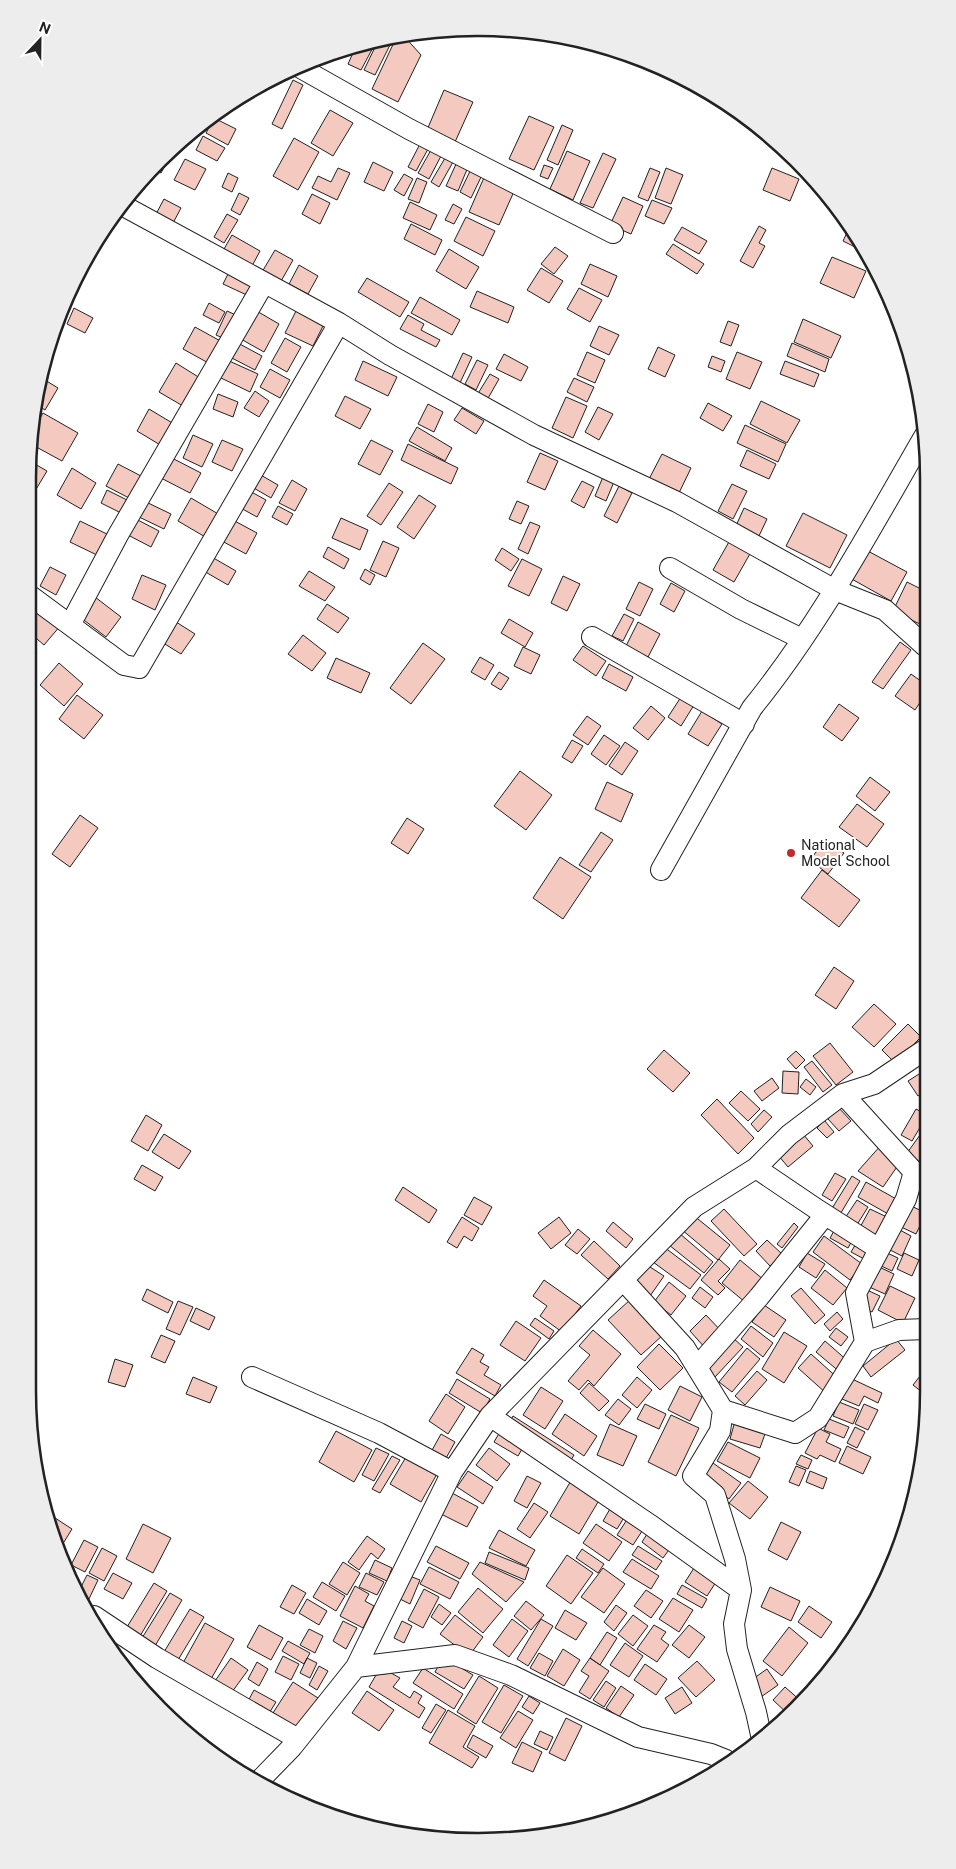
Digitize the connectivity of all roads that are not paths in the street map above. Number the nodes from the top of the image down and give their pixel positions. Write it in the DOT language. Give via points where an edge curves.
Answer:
graph roads {
  1 [pos="306,71"];
  2 [pos="128,209"];
  3 [pos="613,233"];
  4 [pos="264,283"];
  5 [pos="339,323"];
  6 [pos="919,446"];
  7 [pos="670,568"];
  8 [pos="835,590"];
  9 [pos="36,600"];
  10 [pos="70,625"];
  11 [pos="592,637"];
  12 [pos="802,639"];
  13 [pos="920,642"];
  14 [pos="744,724"];
  15 [pos="661,870"];
  16 [pos="920,1053"];
  17 [pos="844,1094"];
  18 [pos="756,1168"];
  19 [pos="825,1215"];
  20 [pos="879,1249"];
  21 [pos="623,1280"];
  22 [pos="920,1329"];
  23 [pos="865,1342"];
  24 [pos="697,1367"];
  25 [pos="252,1377"];
  26 [pos="723,1410"];
  27 [pos="490,1416"];
  28 [pos="452,1472"];
  29 [pos="740,1590"];
  30 [pos="100,1620"];
  31 [pos="356,1667"];
  32 [pos="760,1730"];
  33 [pos="298,1739"];
  34 [pos="722,1758"];
  35 [pos="263,1777"];
  1 -- 3 [label="street" via="418,133"];
  2 -- 4 [label="street"];
  4 -- 5 [label="street"];
  4 -- 10 [label="street" via="118,535"];
  5 -- 8 [label="street" via="390,355 534,434 677,502"];
  5 -- 10 [label="street" via="139,668 124,665"];
  6 -- 8 [label="street"];
  7 -- 12 [label="street"];
  8 -- 12 [label="street"];
  8 -- 13 [label="street" via="885,610"];
  9 -- 10 [label="street"];
  11 -- 14 [label="street"];
  12 -- 14 [label="street"];
  14 -- 15 [label="street"];
  16 -- 17 [label="street" via="874,1084"];
  17 -- 18 [label="street" via="789,1135"];
  17 -- 20 [label="street" via="914,1172 906,1200"];
  18 -- 19 [label="street"];
  18 -- 21 [label="street" via="694,1207"];
  19 -- 20 [label="street"];
  19 -- 24 [label="street"];
  20 -- 23 [label="street" via="856,1293"];
  21 -- 24 [label="street" via="685,1348"];
  21 -- 27 [label="street"];
  22 -- 23 [label="street" via="899,1330"];
  23 -- 26 [label="street" via="818,1418 795,1434"];
  24 -- 26 [label="street"];
  25 -- 28 [label="street" via="379,1434"];
  26 -- 29 [label="street" via="720,1430 693,1476 715,1495 735,1559"];
  27 -- 28 [label="street"];
  27 -- 29 [label="street"];
  28 -- 31 [label="street"];
  29 -- 32 [label="street" via="734,1624 737,1649"];
  30 -- 33 [label="street" via="166,1663"];
  31 -- 33 [label="street"];
  31 -- 34 [label="street" via="455,1655 511,1674 638,1737"];
  33 -- 35 [label="street"];
}
